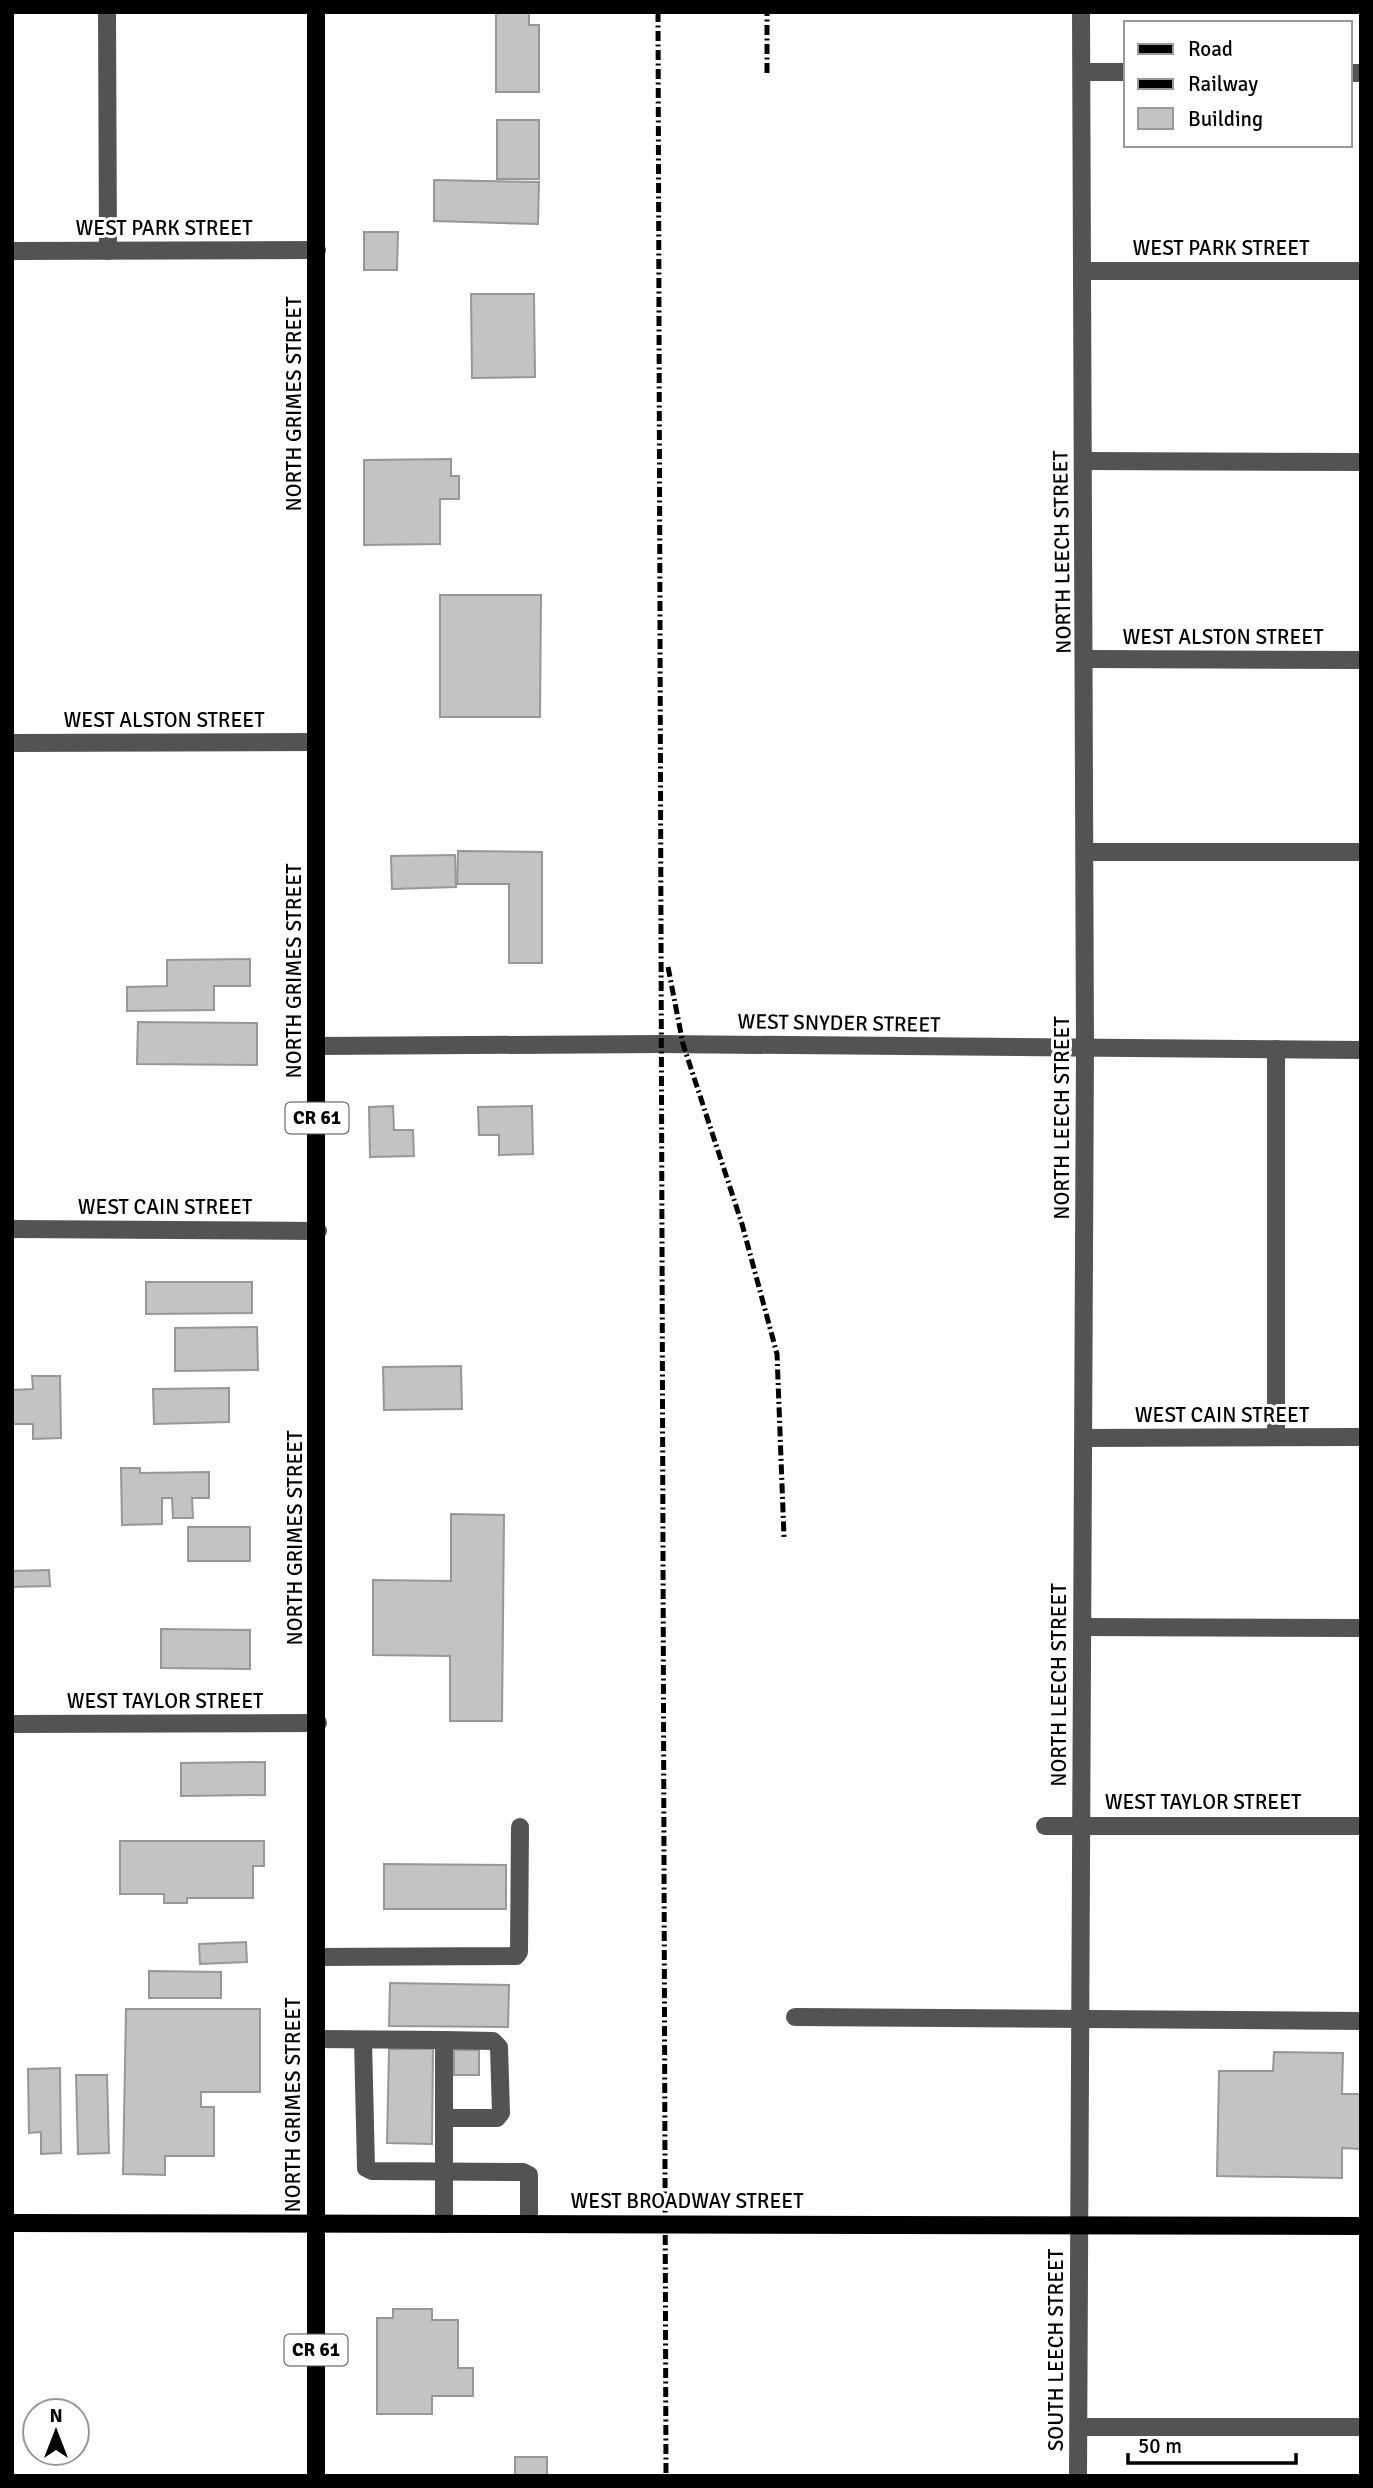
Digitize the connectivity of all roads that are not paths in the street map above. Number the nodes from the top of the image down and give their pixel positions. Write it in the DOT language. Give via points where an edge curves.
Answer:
graph roads {
  1 [pos="107,12"];
  2 [pos="316,12"];
  3 [pos="1081,12"];
  4 [pos="1082,72"];
  5 [pos="1124,72"];
  6 [pos="317,250"];
  7 [pos="12,251"];
  8 [pos="108,251"];
  9 [pos="1082,271"];
  10 [pos="1361,271"];
  11 [pos="1084,461"];
  12 [pos="1361,462"];
  13 [pos="1086,659"];
  14 [pos="1361,660"];
  15 [pos="316,742"];
  16 [pos="12,743"];
  17 [pos="1085,852"];
  18 [pos="1361,852"];
  19 [pos="317,1046"];
  20 [pos="1085,1049"];
  21 [pos="1276,1049"];
  22 [pos="1361,1050"];
  23 [pos="12,1229"];
  24 [pos="318,1231"];
  25 [pos="1276,1437"];
  26 [pos="1361,1437"];
  27 [pos="1084,1438"];
  28 [pos="1083,1627"];
  29 [pos="1361,1629"];
  30 [pos="318,1723"];
  31 [pos="12,1724"];
  32 [pos="1081,1825"];
  33 [pos="1045,1826"];
  34 [pos="1361,1826"];
  35 [pos="520,1827"];
  36 [pos="316,1957"];
  37 [pos="795,2017"];
  38 [pos="1080,2018"];
  39 [pos="1361,2021"];
  40 [pos="316,2039"];
  41 [pos="363,2040"];
  42 [pos="444,2040"];
  43 [pos="444,2118"];
  44 [pos="444,2172"];
  45 [pos="12,2223"];
  46 [pos="316,2224"];
  47 [pos="444,2224"];
  48 [pos="529,2224"];
  49 [pos="1079,2224"];
  50 [pos="1361,2226"];
  51 [pos="1079,2427"];
  52 [pos="1361,2427"];
  53 [pos="316,2476"];
  54 [pos="1078,2476"];
  1 -- 8 [label="street"];
  2 -- 6 [label="main road, NORTH GRIMES STREET / CR 61"];
  3 -- 4 [label="street, NORTH LEECH STREET"];
  4 -- 5 [label="street"];
  4 -- 9 [label="street, NORTH LEECH STREET"];
  6 -- 8 [label="street, WEST PARK STREET"];
  6 -- 15 [label="main road, NORTH GRIMES STREET / CR 61"];
  7 -- 8 [label="street, WEST PARK STREET"];
  9 -- 10 [label="street, WEST PARK STREET"];
  9 -- 11 [label="street, NORTH LEECH STREET"];
  11 -- 12 [label="street"];
  11 -- 13 [label="street, NORTH LEECH STREET"];
  13 -- 14 [label="street, WEST ALSTON STREET"];
  13 -- 17 [label="street, NORTH LEECH STREET"];
  15 -- 16 [label="street, WEST ALSTON STREET"];
  15 -- 19 [label="main road, NORTH GRIMES STREET / CR 61"];
  17 -- 18 [label="street"];
  17 -- 20 [label="street, NORTH LEECH STREET"];
  19 -- 20 [label="street, WEST SNYDER STREET"];
  19 -- 24 [label="main road, NORTH GRIMES STREET / CR 61"];
  20 -- 21 [label="street, WEST SNYDER STREET"];
  20 -- 27 [label="street, NORTH LEECH STREET"];
  21 -- 22 [label="street, WEST SNYDER STREET"];
  21 -- 25 [label="street"];
  23 -- 24 [label="street, WEST CAIN STREET"];
  24 -- 30 [label="main road, NORTH GRIMES STREET / CR 61"];
  25 -- 26 [label="street, WEST CAIN STREET"];
  25 -- 27 [label="street, WEST CAIN STREET"];
  27 -- 28 [label="street, NORTH LEECH STREET"];
  28 -- 29 [label="street"];
  28 -- 32 [label="street, NORTH LEECH STREET"];
  30 -- 31 [label="street, WEST TAYLOR STREET"];
  30 -- 36 [label="main road, NORTH GRIMES STREET / CR 61"];
  32 -- 33 [label="street, WEST TAYLOR STREET"];
  32 -- 34 [label="street, WEST TAYLOR STREET"];
  32 -- 38 [label="street, NORTH LEECH STREET"];
  35 -- 36 [label="street" via="516,1956"];
  36 -- 40 [label="main road, NORTH GRIMES STREET / CR 61"];
  37 -- 38 [label="street"];
  38 -- 39 [label="street"];
  38 -- 49 [label="street, NORTH LEECH STREET"];
  40 -- 41 [label="street"];
  40 -- 46 [label="main road, NORTH GRIMES STREET / CR 61"];
  41 -- 42 [label="street"];
  41 -- 44 [label="street" via="366,2168"];
  42 -- 43 [label="street"];
  42 -- 43 [label="street" via="493,2041 499,2047 501,2113 497,2118"];
  43 -- 44 [label="street"];
  44 -- 47 [label="street"];
  44 -- 48 [label="street" via="529,2175"];
  45 -- 46 [label="main road, WEST BROADWAY STREET"];
  46 -- 47 [label="main road, WEST BROADWAY STREET"];
  46 -- 53 [label="main road, CR 61"];
  47 -- 48 [label="main road, WEST BROADWAY STREET"];
  48 -- 49 [label="main road, WEST BROADWAY STREET"];
  49 -- 50 [label="main road, WEST BROADWAY STREET"];
  49 -- 51 [label="street, SOUTH LEECH STREET"];
  51 -- 52 [label="street"];
  51 -- 54 [label="street, SOUTH LEECH STREET"];
}
